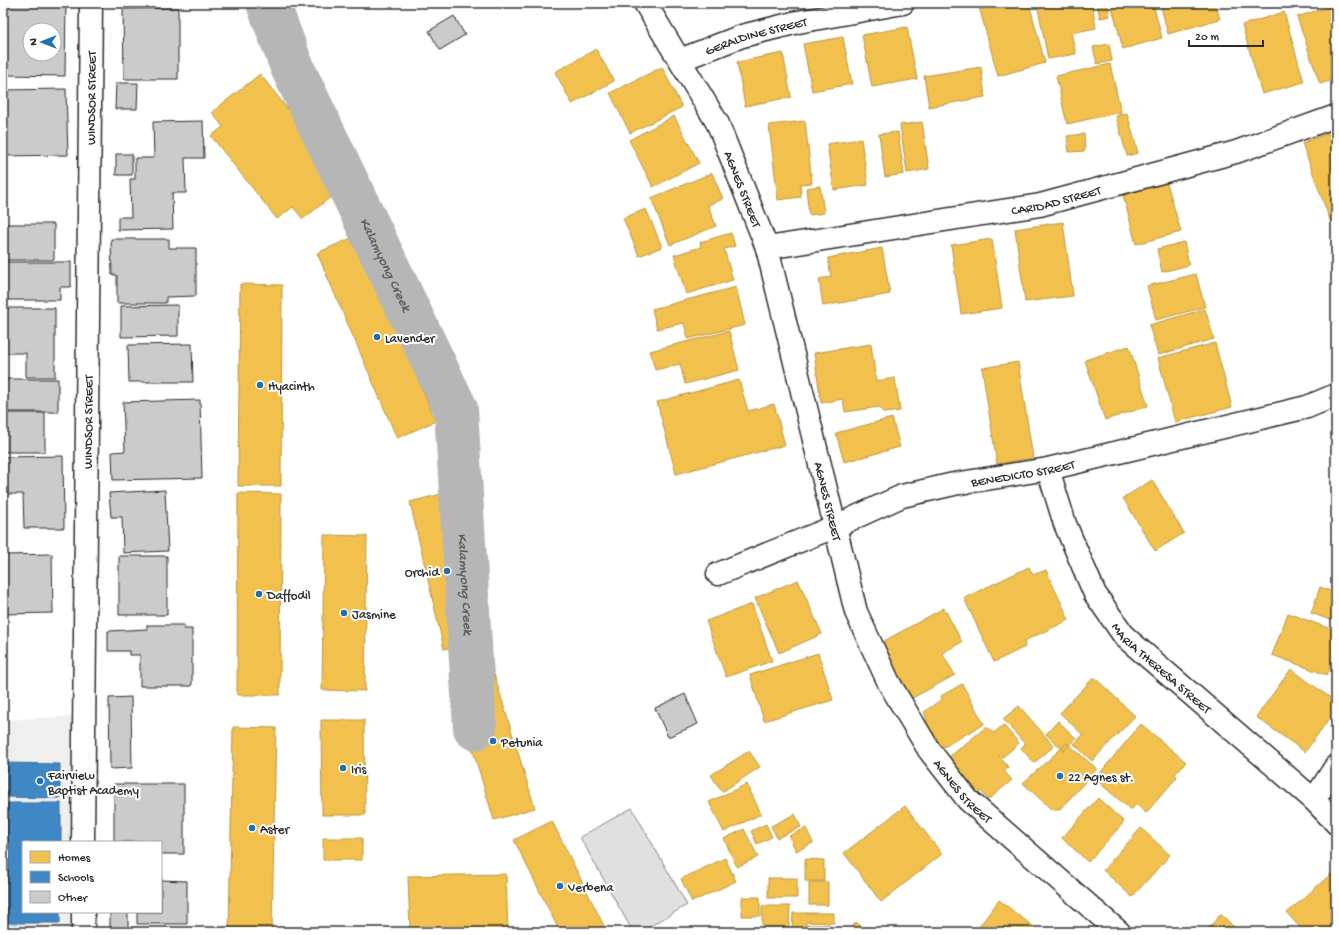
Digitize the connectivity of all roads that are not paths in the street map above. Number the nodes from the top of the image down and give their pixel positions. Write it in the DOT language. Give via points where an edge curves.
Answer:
graph roads {
  1 [pos="91,3"];
  2 [pos="645,3"];
  3 [pos="904,3"];
  4 [pos="680,60"];
  5 [pos="1336,116"];
  6 [pos="767,248"];
  7 [pos="1336,395"];
  8 [pos="1048,469"];
  9 [pos="834,527"];
  10 [pos="718,574"];
  11 [pos="1336,766"];
  12 [pos="1314,800"];
  13 [pos="1336,823"];
  14 [pos="83,841"];
  15 [pos="83,913"];
  16 [pos="83,932"];
  17 [pos="1119,932"];
  1 -- 14 [label="street, WINDSOR STREET"];
  2 -- 4 [label="street, AGNES STREET"];
  3 -- 4 [label="street, GERALDINE STREET" via="798,22 749,35"];
  4 -- 6 [label="street, AGNES STREET" via="718,124"];
  5 -- 6 [label="street, CARIDAD STREET" via="1236,152 1040,205"];
  6 -- 9 [label="street, AGNES STREET"];
  7 -- 8 [label="street, BENEDICTO STREET" via="1307,407"];
  8 -- 9 [label="street, BENEDICTO STREET" via="954,484 902,496"];
  8 -- 12 [label="street, MARIA THERESA STREET" via="1065,524 1095,594 1125,637"];
  9 -- 10 [label="street, BENEDICTO STREET"];
  9 -- 17 [label="street, AGNES STREET" via="856,612 889,683 928,750 968,800"];
  11 -- 12 [label="street"];
  12 -- 13 [label="street, MARIA THERESA STREET"];
  15 -- 16 [label="street"];
}
